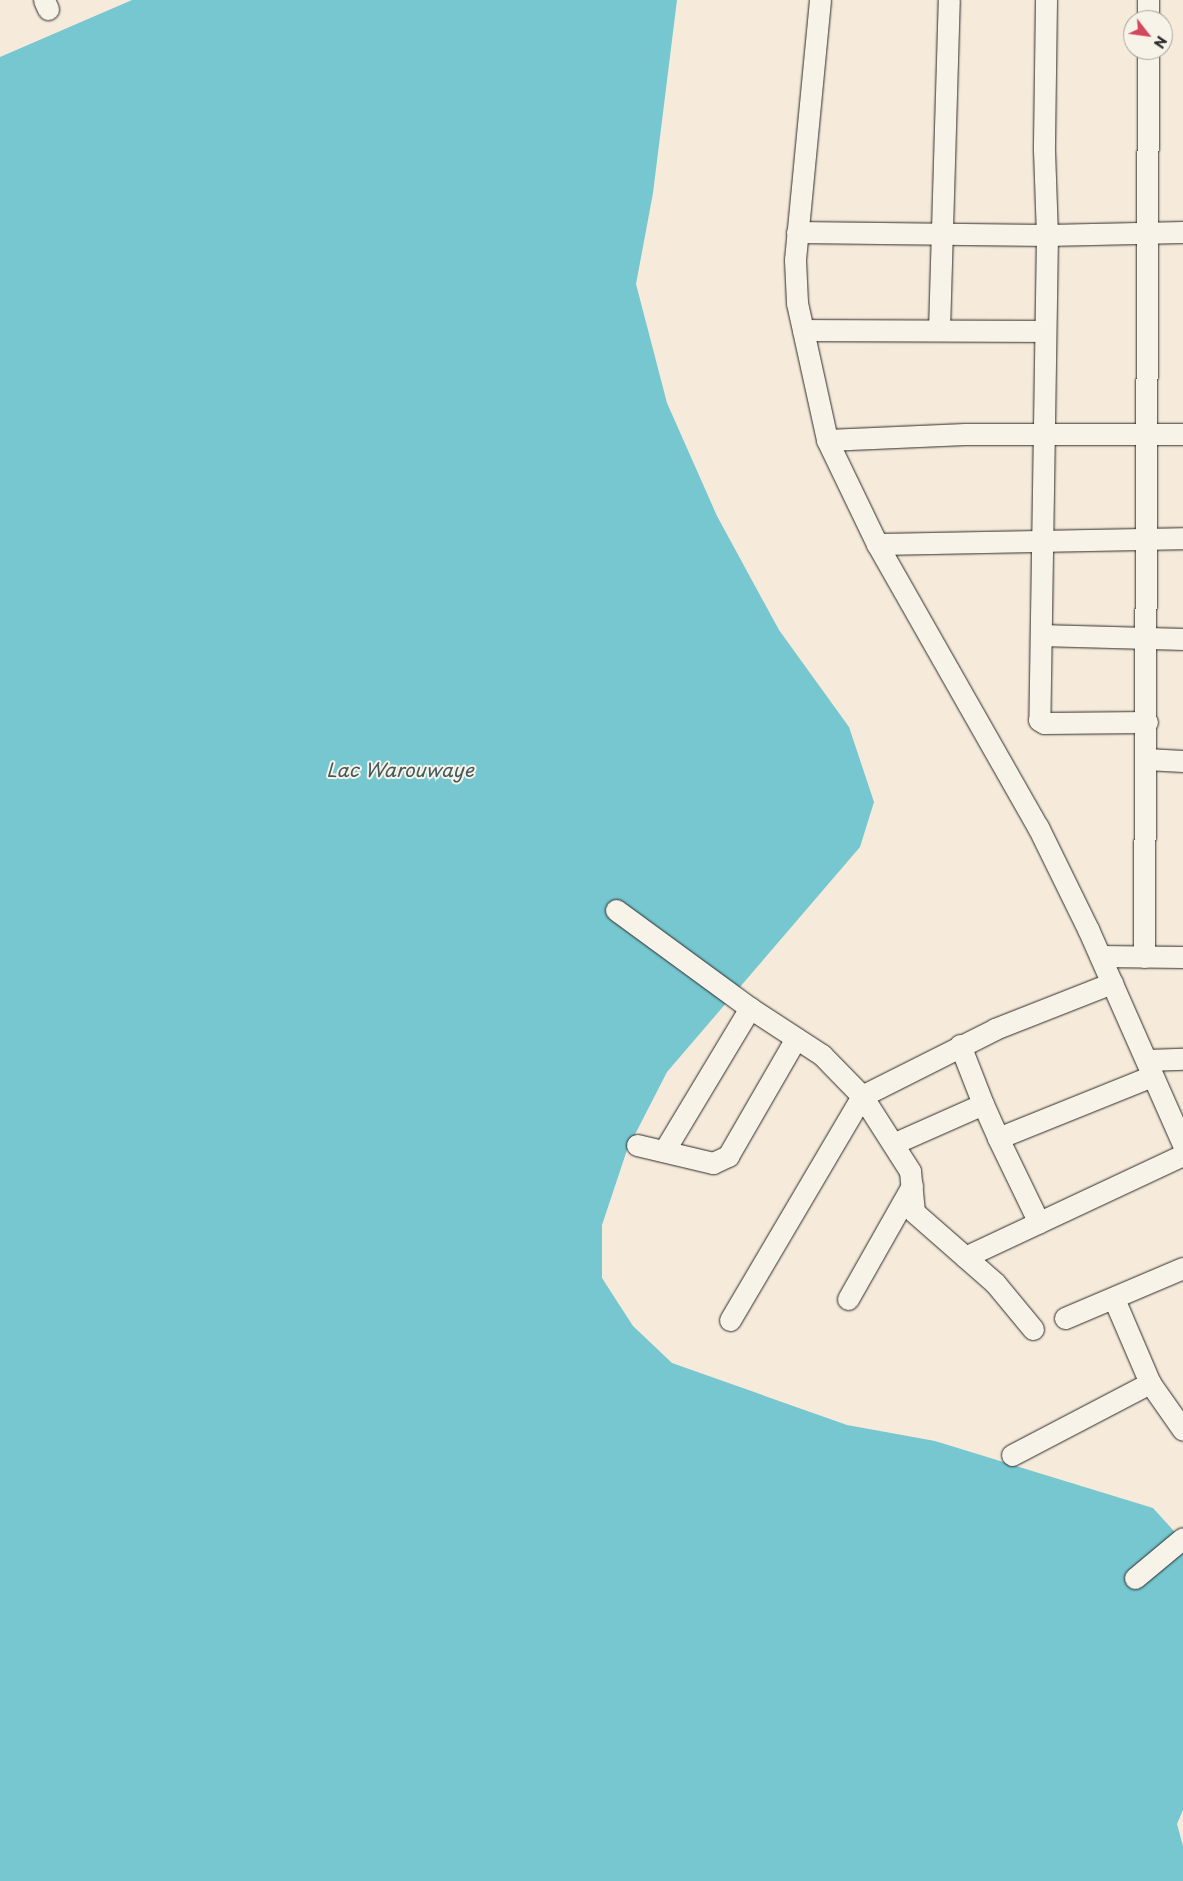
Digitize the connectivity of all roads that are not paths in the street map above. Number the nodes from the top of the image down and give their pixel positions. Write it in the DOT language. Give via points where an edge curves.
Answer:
graph roads {
  1 [pos="820,0"];
  2 [pos="949,0"];
  3 [pos="1046,0"];
  4 [pos="1148,60"];
  5 [pos="797,232"];
  6 [pos="1148,232"];
  7 [pos="1183,232"];
  8 [pos="943,233"];
  9 [pos="1047,234"];
  10 [pos="803,330"];
  11 [pos="939,330"];
  12 [pos="1045,331"];
  13 [pos="1148,434"];
  14 [pos="1183,434"];
  15 [pos="1044,435"];
  16 [pos="827,440"];
  17 [pos="1183,538"];
  18 [pos="1148,539"];
  19 [pos="1042,541"];
  20 [pos="877,544"];
  21 [pos="1041,635"];
  22 [pos="1147,638"];
  23 [pos="1183,638"];
  24 [pos="1147,722"];
  25 [pos="1146,759"];
  26 [pos="1183,761"];
  27 [pos="616,910"];
  28 [pos="1100,956"];
  29 [pos="1183,956"];
  30 [pos="1144,957"];
  31 [pos="1112,983"];
  32 [pos="750,1008"];
  33 [pos="796,1038"];
  34 [pos="960,1045"];
  35 [pos="1183,1059"];
  36 [pos="1150,1068"];
  37 [pos="862,1096"];
  38 [pos="983,1104"];
  39 [pos="998,1138"];
  40 [pos="895,1143"];
  41 [pos="1183,1144"];
  42 [pos="637,1145"];
  43 [pos="664,1152"];
  44 [pos="1183,1155"];
  45 [pos="912,1186"];
  46 [pos="1039,1223"];
  47 [pos="965,1257"];
  48 [pos="1183,1268"];
  49 [pos="848,1299"];
  50 [pos="1114,1299"];
  51 [pos="1065,1318"];
  52 [pos="730,1320"];
  53 [pos="1033,1329"];
  54 [pos="1150,1383"];
  55 [pos="1183,1430"];
  56 [pos="1012,1455"];
  57 [pos="1183,1538"];
  58 [pos="1135,1578"];
  1 -- 5 [label="street"];
  2 -- 8 [label="street"];
  3 -- 9 [label="street" via="1044,150"];
  4 -- 6 [label="street"];
  5 -- 8 [label="street"];
  5 -- 10 [label="street" via="797,302"];
  6 -- 7 [label="street"];
  6 -- 9 [label="street"];
  6 -- 13 [label="street"];
  8 -- 9 [label="street"];
  8 -- 11 [label="street"];
  9 -- 12 [label="street"];
  10 -- 11 [label="street"];
  10 -- 16 [label="street"];
  11 -- 12 [label="street"];
  12 -- 15 [label="street"];
  13 -- 14 [label="street"];
  13 -- 15 [label="street"];
  13 -- 18 [label="street"];
  15 -- 16 [label="street"];
  15 -- 19 [label="street"];
  16 -- 20 [label="street"];
  17 -- 18 [label="street"];
  18 -- 19 [label="street"];
  18 -- 22 [label="street"];
  19 -- 20 [label="street"];
  19 -- 21 [label="street"];
  20 -- 28 [label="street" via="1038,827"];
  21 -- 22 [label="street"];
  21 -- 24 [label="street" via="1040,720 1044,723"];
  22 -- 23 [label="street"];
  22 -- 24 [label="street"];
  24 -- 25 [label="street"];
  25 -- 26 [label="street"];
  25 -- 30 [label="street"];
  27 -- 32 [label="street"];
  28 -- 30 [label="street"];
  28 -- 31 [label="street"];
  29 -- 30 [label="street"];
  31 -- 34 [label="street"];
  31 -- 36 [label="street"];
  32 -- 33 [label="street"];
  32 -- 43 [label="street"];
  33 -- 37 [label="street" via="822,1055"];
  33 -- 43 [label="street" via="728,1156 713,1163"];
  34 -- 37 [label="street"];
  34 -- 38 [label="street"];
  35 -- 36 [label="street"];
  36 -- 39 [label="street"];
  36 -- 41 [label="street"];
  37 -- 40 [label="street"];
  37 -- 52 [label="street"];
  38 -- 39 [label="street"];
  38 -- 40 [label="street"];
  39 -- 46 [label="street"];
  40 -- 45 [label="street" via="910,1171"];
  42 -- 43 [label="street"];
  44 -- 46 [label="street"];
  45 -- 47 [label="street" via="914,1212"];
  45 -- 49 [label="street"];
  46 -- 47 [label="street"];
  47 -- 53 [label="street" via="995,1283"];
  48 -- 50 [label="street"];
  50 -- 51 [label="street"];
  50 -- 54 [label="street"];
  54 -- 55 [label="street"];
  54 -- 56 [label="street"];
  57 -- 58 [label="street"];
}
